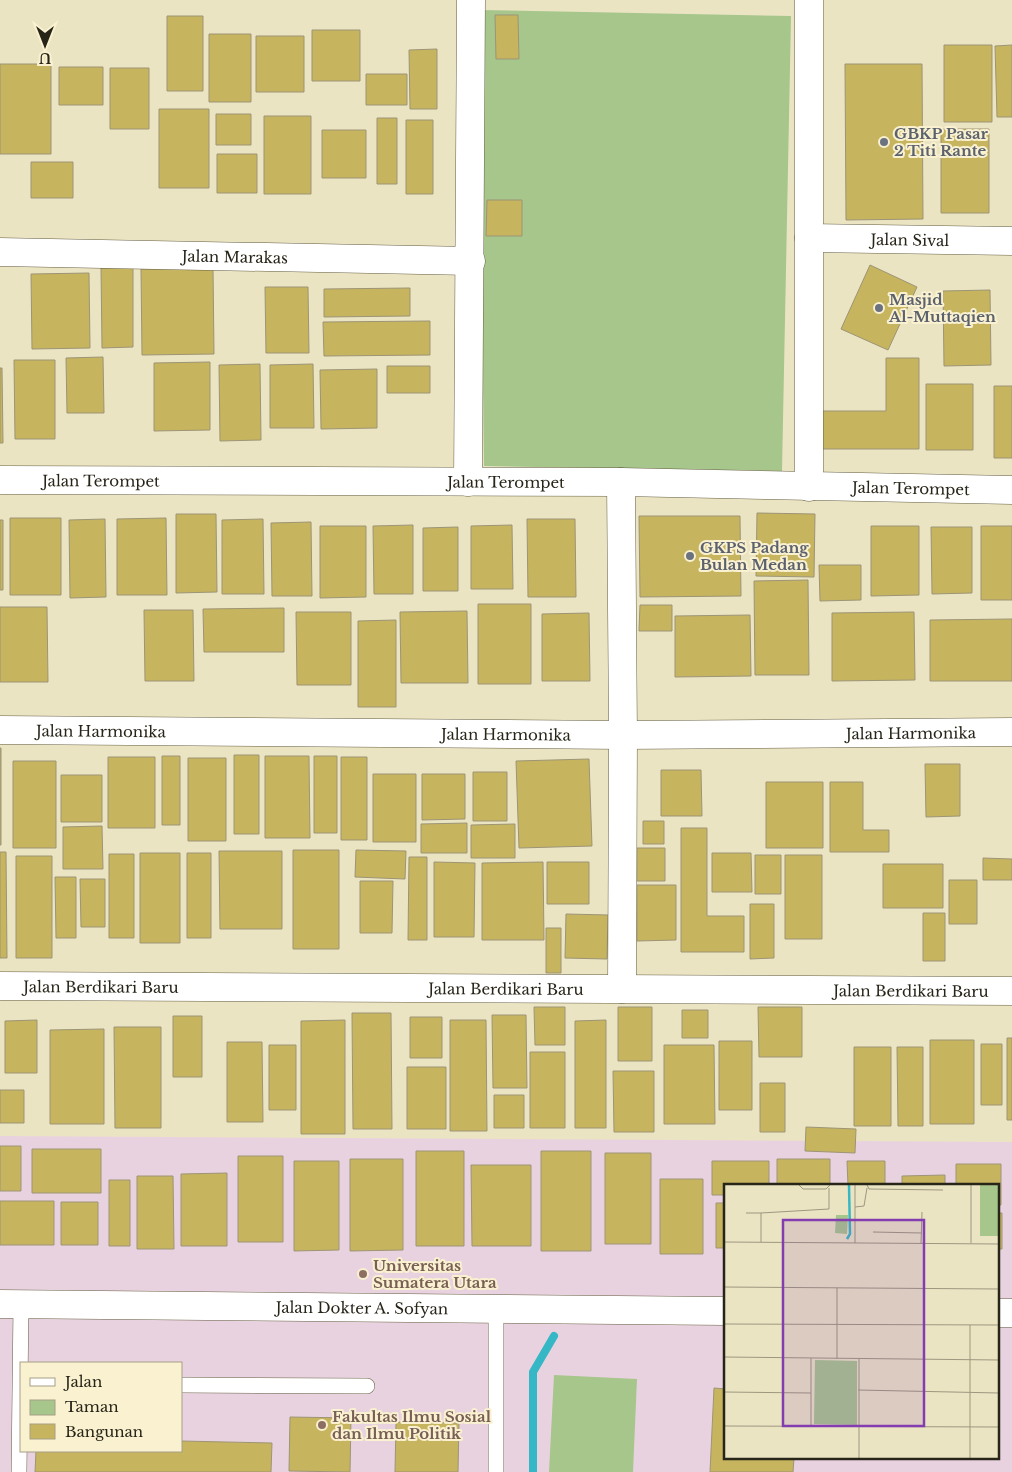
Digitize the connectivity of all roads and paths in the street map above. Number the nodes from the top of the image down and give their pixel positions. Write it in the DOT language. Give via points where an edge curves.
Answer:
graph roads {
  1 [pos="472,0"];
  2 [pos="808,0"];
  3 [pos="809,238"];
  4 [pos="1012,241"];
  5 [pos="0,252"];
  6 [pos="471,261"];
  7 [pos="0,480"];
  8 [pos="468,482"];
  9 [pos="621,482"];
  10 [pos="809,487"];
  11 [pos="1012,490"];
  12 [pos="0,730"];
  13 [pos="1012,732"];
  14 [pos="623,735"];
  15 [pos="0,986"];
  16 [pos="622,989"];
  17 [pos="1012,991"];
  18 [pos="11,1304"];
  19 [pos="496,1309"];
  20 [pos="724,1311"];
  21 [pos="20,1376"];
  22 [pos="182,1385"];
  23 [pos="367,1386"];
  24 [pos="20,1428"];
  25 [pos="19,1472"];
  26 [pos="496,1472"];
  1 -- 6 [label="street"];
  2 -- 3 [label="street"];
  3 -- 4 [label="street, Jalan Sival"];
  3 -- 10 [label="street"];
  5 -- 6 [label="street, Jalan Marakas"];
  6 -- 8 [label="street"];
  7 -- 8 [label="street, Jalan Terompet"];
  8 -- 9 [label="street, Jalan Terompet"];
  9 -- 10 [label="street, Jalan Terompet"];
  9 -- 14 [label="street"];
  10 -- 11 [label="street, Jalan Terompet"];
  12 -- 14 [label="street, Jalan Harmonika"];
  13 -- 14 [label="street, Jalan Harmonika"];
  14 -- 16 [label="street"];
  15 -- 16 [label="street, Jalan Berdikari Baru"];
  16 -- 17 [label="street, Jalan Berdikari Baru"];
  18 -- 19 [label="street, Jalan Dokter A. Sofyan"];
  18 -- 21 [label="lane"];
  19 -- 20 [label="street, Jalan Dokter A. Sofyan"];
  19 -- 26 [label="lane"];
  22 -- 23 [label="lane"];
  24 -- 25 [label="lane"];
}
